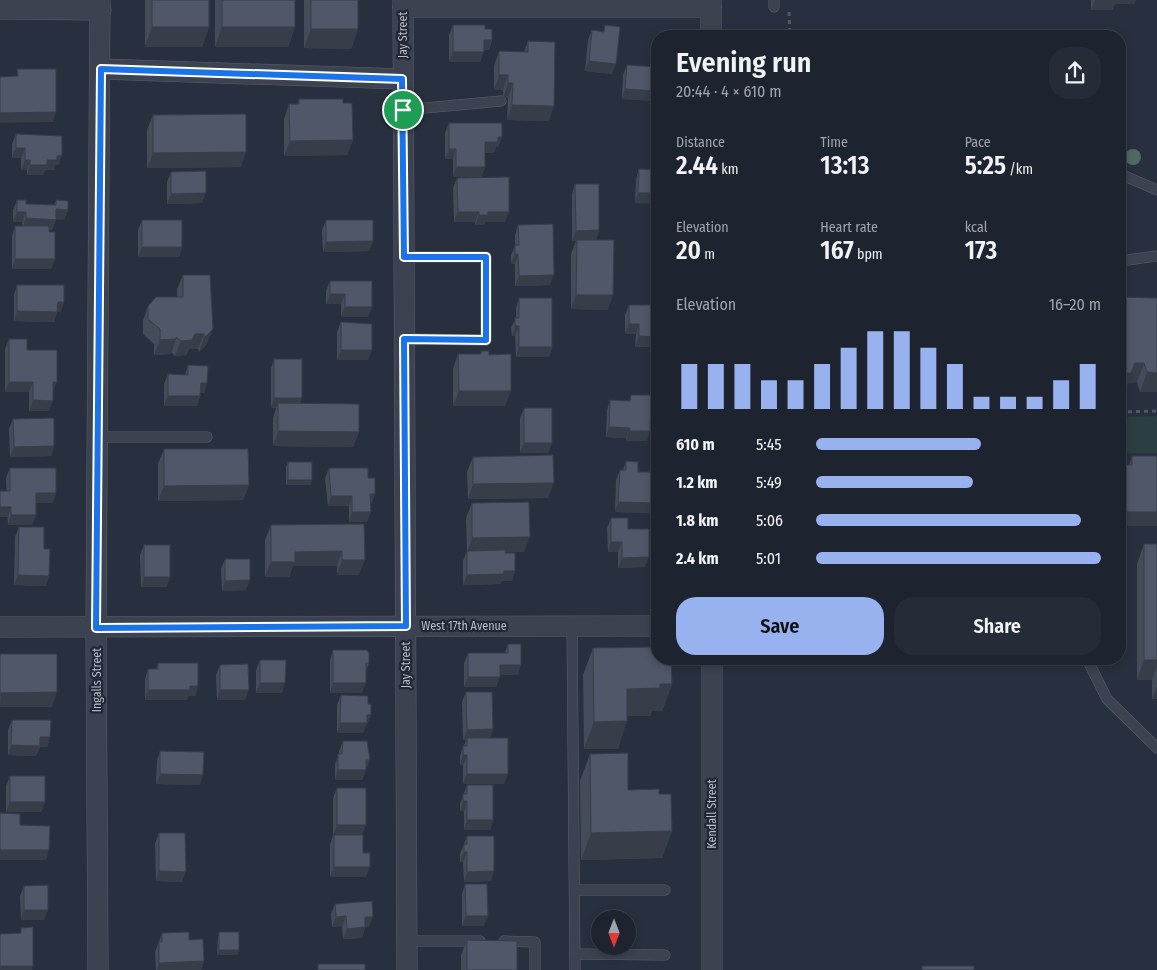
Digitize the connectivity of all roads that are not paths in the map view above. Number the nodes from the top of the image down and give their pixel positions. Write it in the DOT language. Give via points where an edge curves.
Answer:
graph roads {
  1 [pos="403,3"];
  2 [pos="711,4"];
  3 [pos="100,5"];
  4 [pos="0,10"];
  5 [pos="711,30"];
  6 [pos="101,69"];
  7 [pos="402,79"];
  8 [pos="501,101"];
  9 [pos="403,110"];
  10 [pos="1126,177"];
  11 [pos="1157,190"];
  12 [pos="1157,256"];
  13 [pos="404,257"];
  14 [pos="1126,260"];
  15 [pos="404,339"];
  16 [pos="98,437"];
  17 [pos="207,437"];
  18 [pos="406,626"];
  19 [pos="572,626"];
  20 [pos="651,626"];
  21 [pos="0,627"];
  22 [pos="96,628"];
  23 [pos="712,665"];
  24 [pos="1091,665"];
  25 [pos="1157,748"];
  26 [pos="574,890"];
  27 [pos="665,890"];
  28 [pos="407,941"];
  29 [pos="575,954"];
  30 [pos="664,955"];
  31 [pos="98,970"];
  32 [pos="407,970"];
  33 [pos="535,970"];
  34 [pos="575,970"];
  35 [pos="712,970"];
  1 -- 2 [label="street"];
  1 -- 7 [label="street, Jay Street"];
  2 -- 5 [label="street"];
  3 -- 4 [label="street"];
  3 -- 6 [label="street, Ingalls Street"];
  6 -- 7 [label="street"];
  6 -- 16 [label="street, Ingalls Street"];
  7 -- 9 [label="street, Jay Street"];
  8 -- 9 [label="lane"];
  9 -- 13 [label="street, Jay Street"];
  10 -- 11 [label="lane"];
  12 -- 14 [label="lane"];
  13 -- 15 [label="street, Jay Street"];
  13 -- 15 [label="lane" via="486,257 486,340"];
  15 -- 18 [label="street, Jay Street"];
  16 -- 17 [label="lane"];
  16 -- 22 [label="street, Ingalls Street"];
  18 -- 19 [label="street, West 17th Avenue"];
  18 -- 22 [label="street, West 17th Avenue"];
  18 -- 28 [label="street, Jay Street"];
  19 -- 20 [label="street, West 17th Avenue"];
  19 -- 26 [label="lane"];
  21 -- 22 [label="street, West 17th Avenue"];
  22 -- 31 [label="street, Ingalls Street"];
  23 -- 35 [label="street, Kendall Street"];
  24 -- 25 [label="lane" via="1107,699"];
  26 -- 27 [label="lane"];
  26 -- 29 [label="lane"];
  28 -- 32 [label="street, Jay Street"];
  28 -- 33 [label="lane" via="535,942"];
  29 -- 30 [label="lane"];
  29 -- 34 [label="lane"];
}
